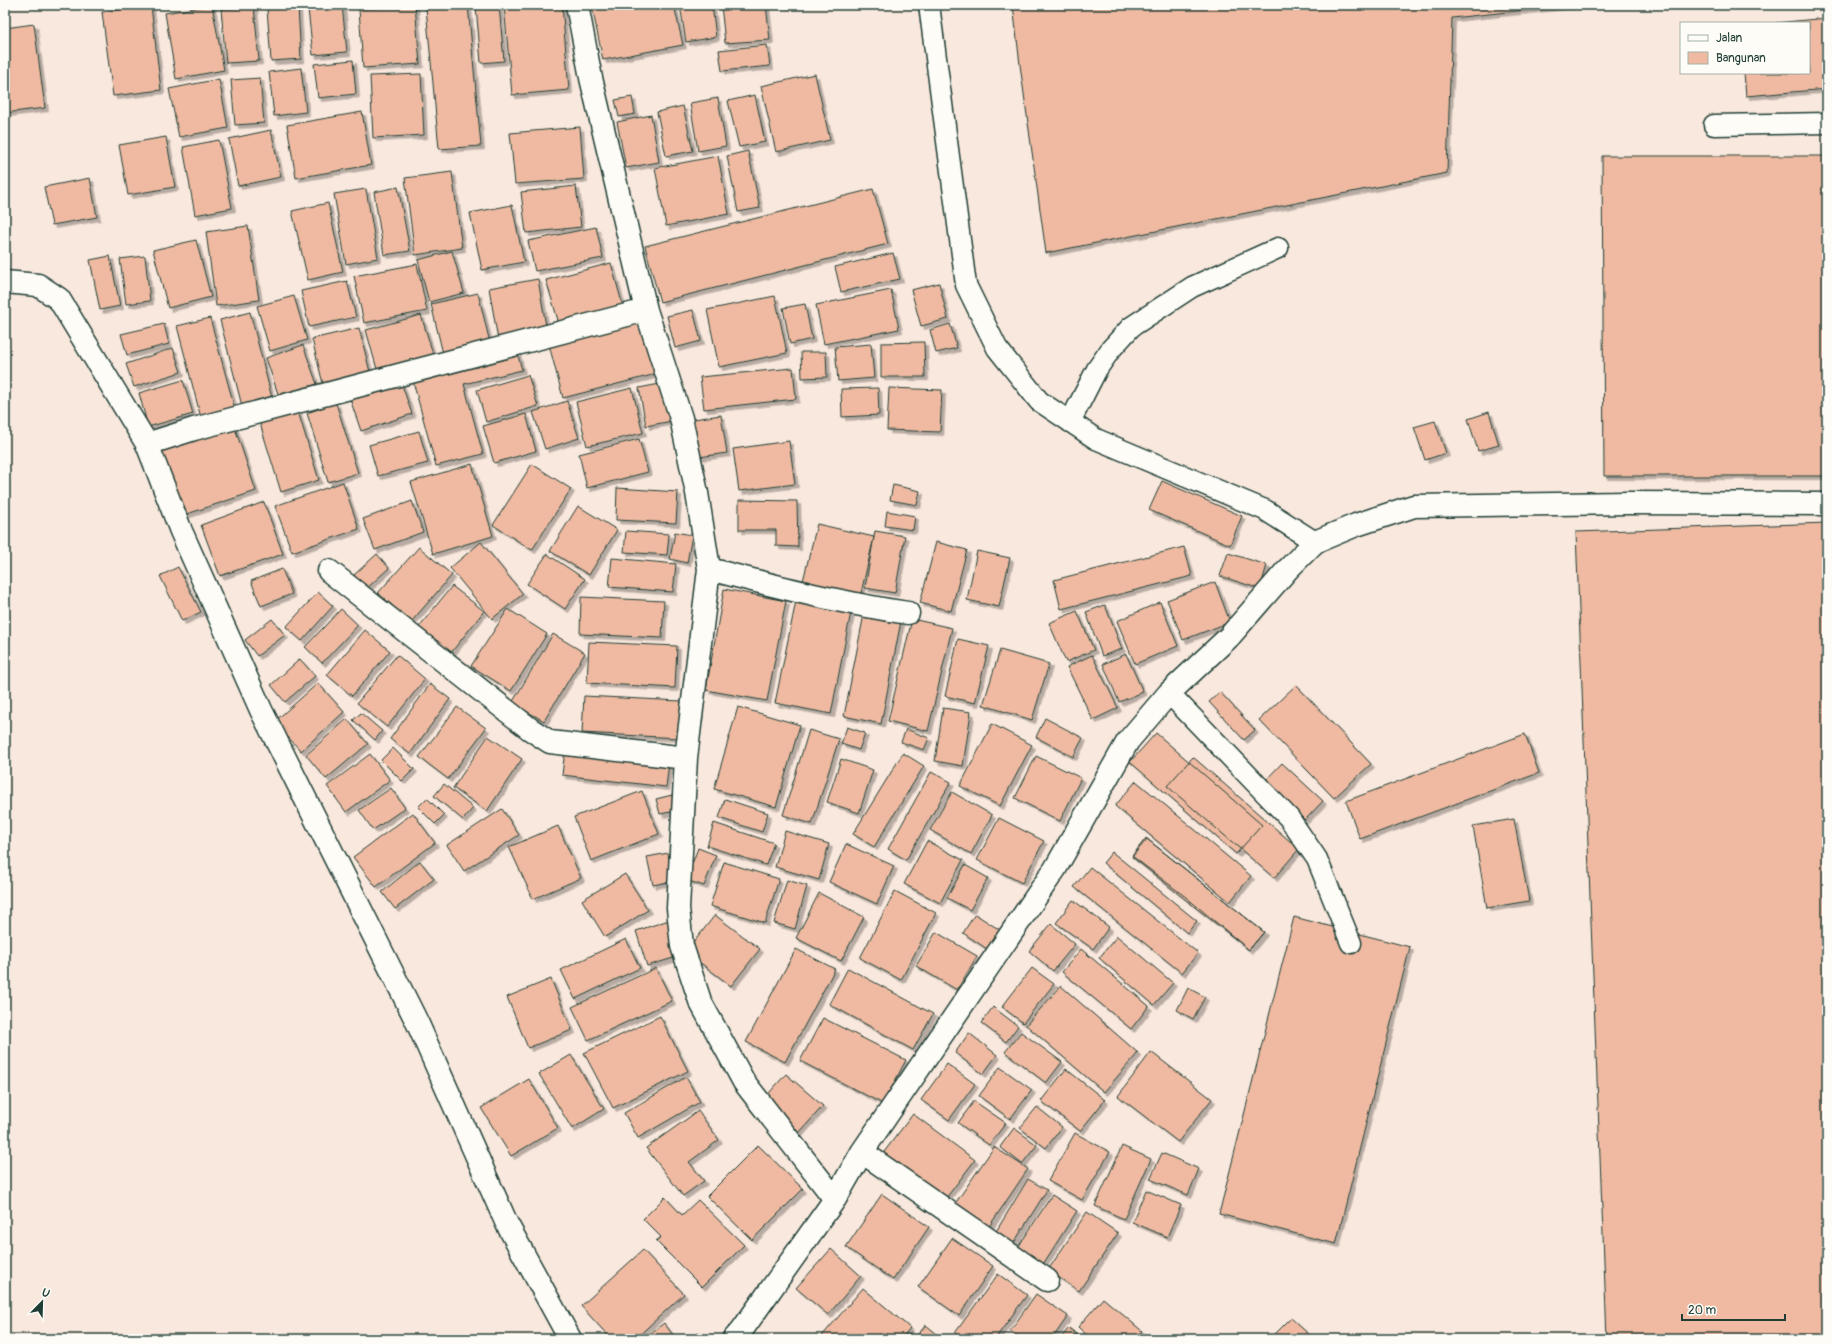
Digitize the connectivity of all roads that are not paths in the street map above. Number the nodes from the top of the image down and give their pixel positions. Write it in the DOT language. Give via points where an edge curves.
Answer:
graph roads {
  1 [pos="577,5"];
  2 [pos="929,5"];
  3 [pos="1827,123"];
  4 [pos="1714,125"];
  5 [pos="1278,248"];
  6 [pos="5,282"];
  7 [pos="646,310"];
  8 [pos="1070,422"];
  9 [pos="148,444"];
  10 [pos="1827,504"];
  11 [pos="1315,542"];
  12 [pos="709,569"];
  13 [pos="329,571"];
  14 [pos="908,613"];
  15 [pos="1169,693"];
  16 [pos="686,758"];
  17 [pos="1351,943"];
  18 [pos="862,1152"];
  19 [pos="835,1199"];
  20 [pos="1047,1280"];
  21 [pos="570,1339"];
  22 [pos="734,1339"];
  1 -- 7 [label="street" via="591,78"];
  2 -- 8 [label="lane" via="966,285 996,348 1039,401"];
  3 -- 4 [label="lane"];
  5 -- 8 [label="lane" via="1192,287 1131,327 1097,369"];
  6 -- 9 [label="street" via="38,285 59,300"];
  7 -- 9 [label="street" via="202,427"];
  7 -- 12 [label="street" via="681,418 698,494"];
  8 -- 11 [label="lane" via="1096,439 1265,510"];
  9 -- 21 [label="street" via="181,531 262,710 418,1022 507,1224"];
  10 -- 11 [label="street" via="1414,506"];
  11 -- 15 [label="street" via="1229,637"];
  12 -- 14 [label="street" via="851,604"];
  12 -- 16 [label="street"];
  13 -- 16 [label="street" via="550,742"];
  15 -- 17 [label="lane" via="1289,818 1317,859"];
  15 -- 18 [label="street" via="1128,741 1055,869"];
  16 -- 19 [label="street" via="678,908 682,946 700,1001 744,1082"];
  18 -- 19 [label="street"];
  18 -- 20 [label="street"];
  19 -- 22 [label="street"];
}
